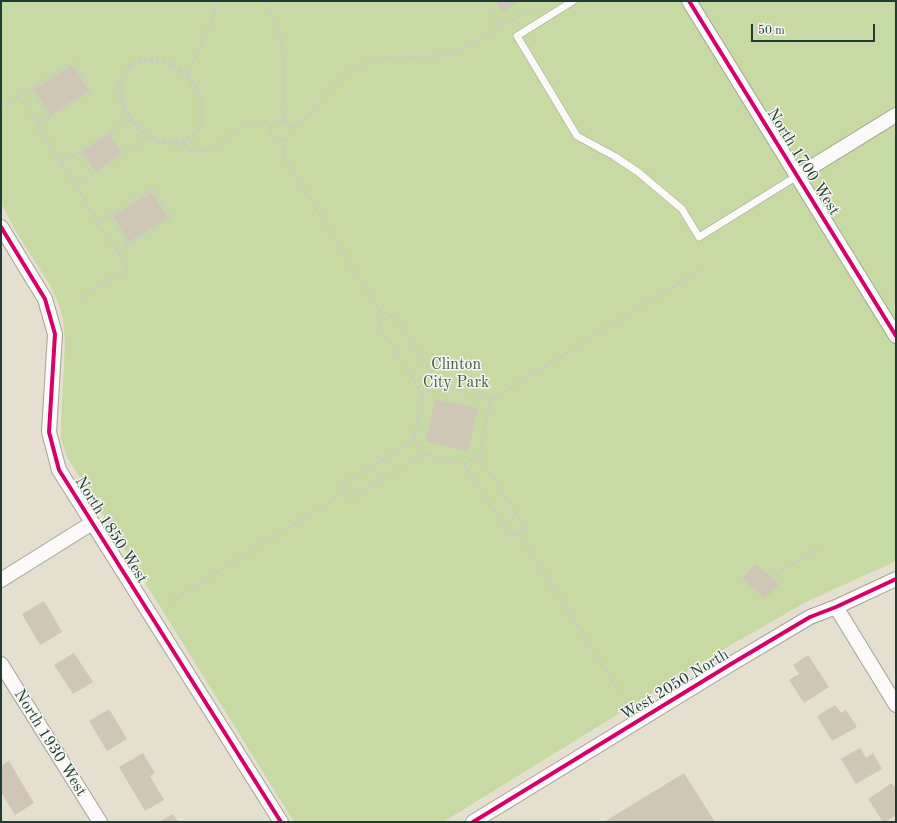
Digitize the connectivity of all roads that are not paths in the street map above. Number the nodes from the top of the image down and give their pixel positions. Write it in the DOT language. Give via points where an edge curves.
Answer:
graph roads {
  1 [pos="573,1"];
  2 [pos="689,1"];
  3 [pos="896,115"];
  4 [pos="797,176"];
  5 [pos="1,227"];
  6 [pos="896,336"];
  7 [pos="92,523"];
  8 [pos="896,579"];
  9 [pos="1,580"];
  10 [pos="836,607"];
  11 [pos="1,664"];
  12 [pos="896,705"];
  13 [pos="100,822"];
  14 [pos="281,822"];
  15 [pos="473,822"];
  1 -- 4 [label="lane" via="517,36 577,136 614,156 644,177 682,209 699,237"];
  2 -- 4 [label="street, North 1700 West"];
  3 -- 4 [label="street"];
  4 -- 6 [label="street, North 1700 West"];
  5 -- 7 [label="street, North 1850 West" via="45,299 54,334 49,432 59,470"];
  7 -- 9 [label="street"];
  7 -- 14 [label="street, North 1850 West"];
  8 -- 10 [label="street, West 2050 North"];
  10 -- 12 [label="street"];
  10 -- 15 [label="street, West 2050 North" via="810,617"];
  11 -- 13 [label="street, North 1930 West"];
}
